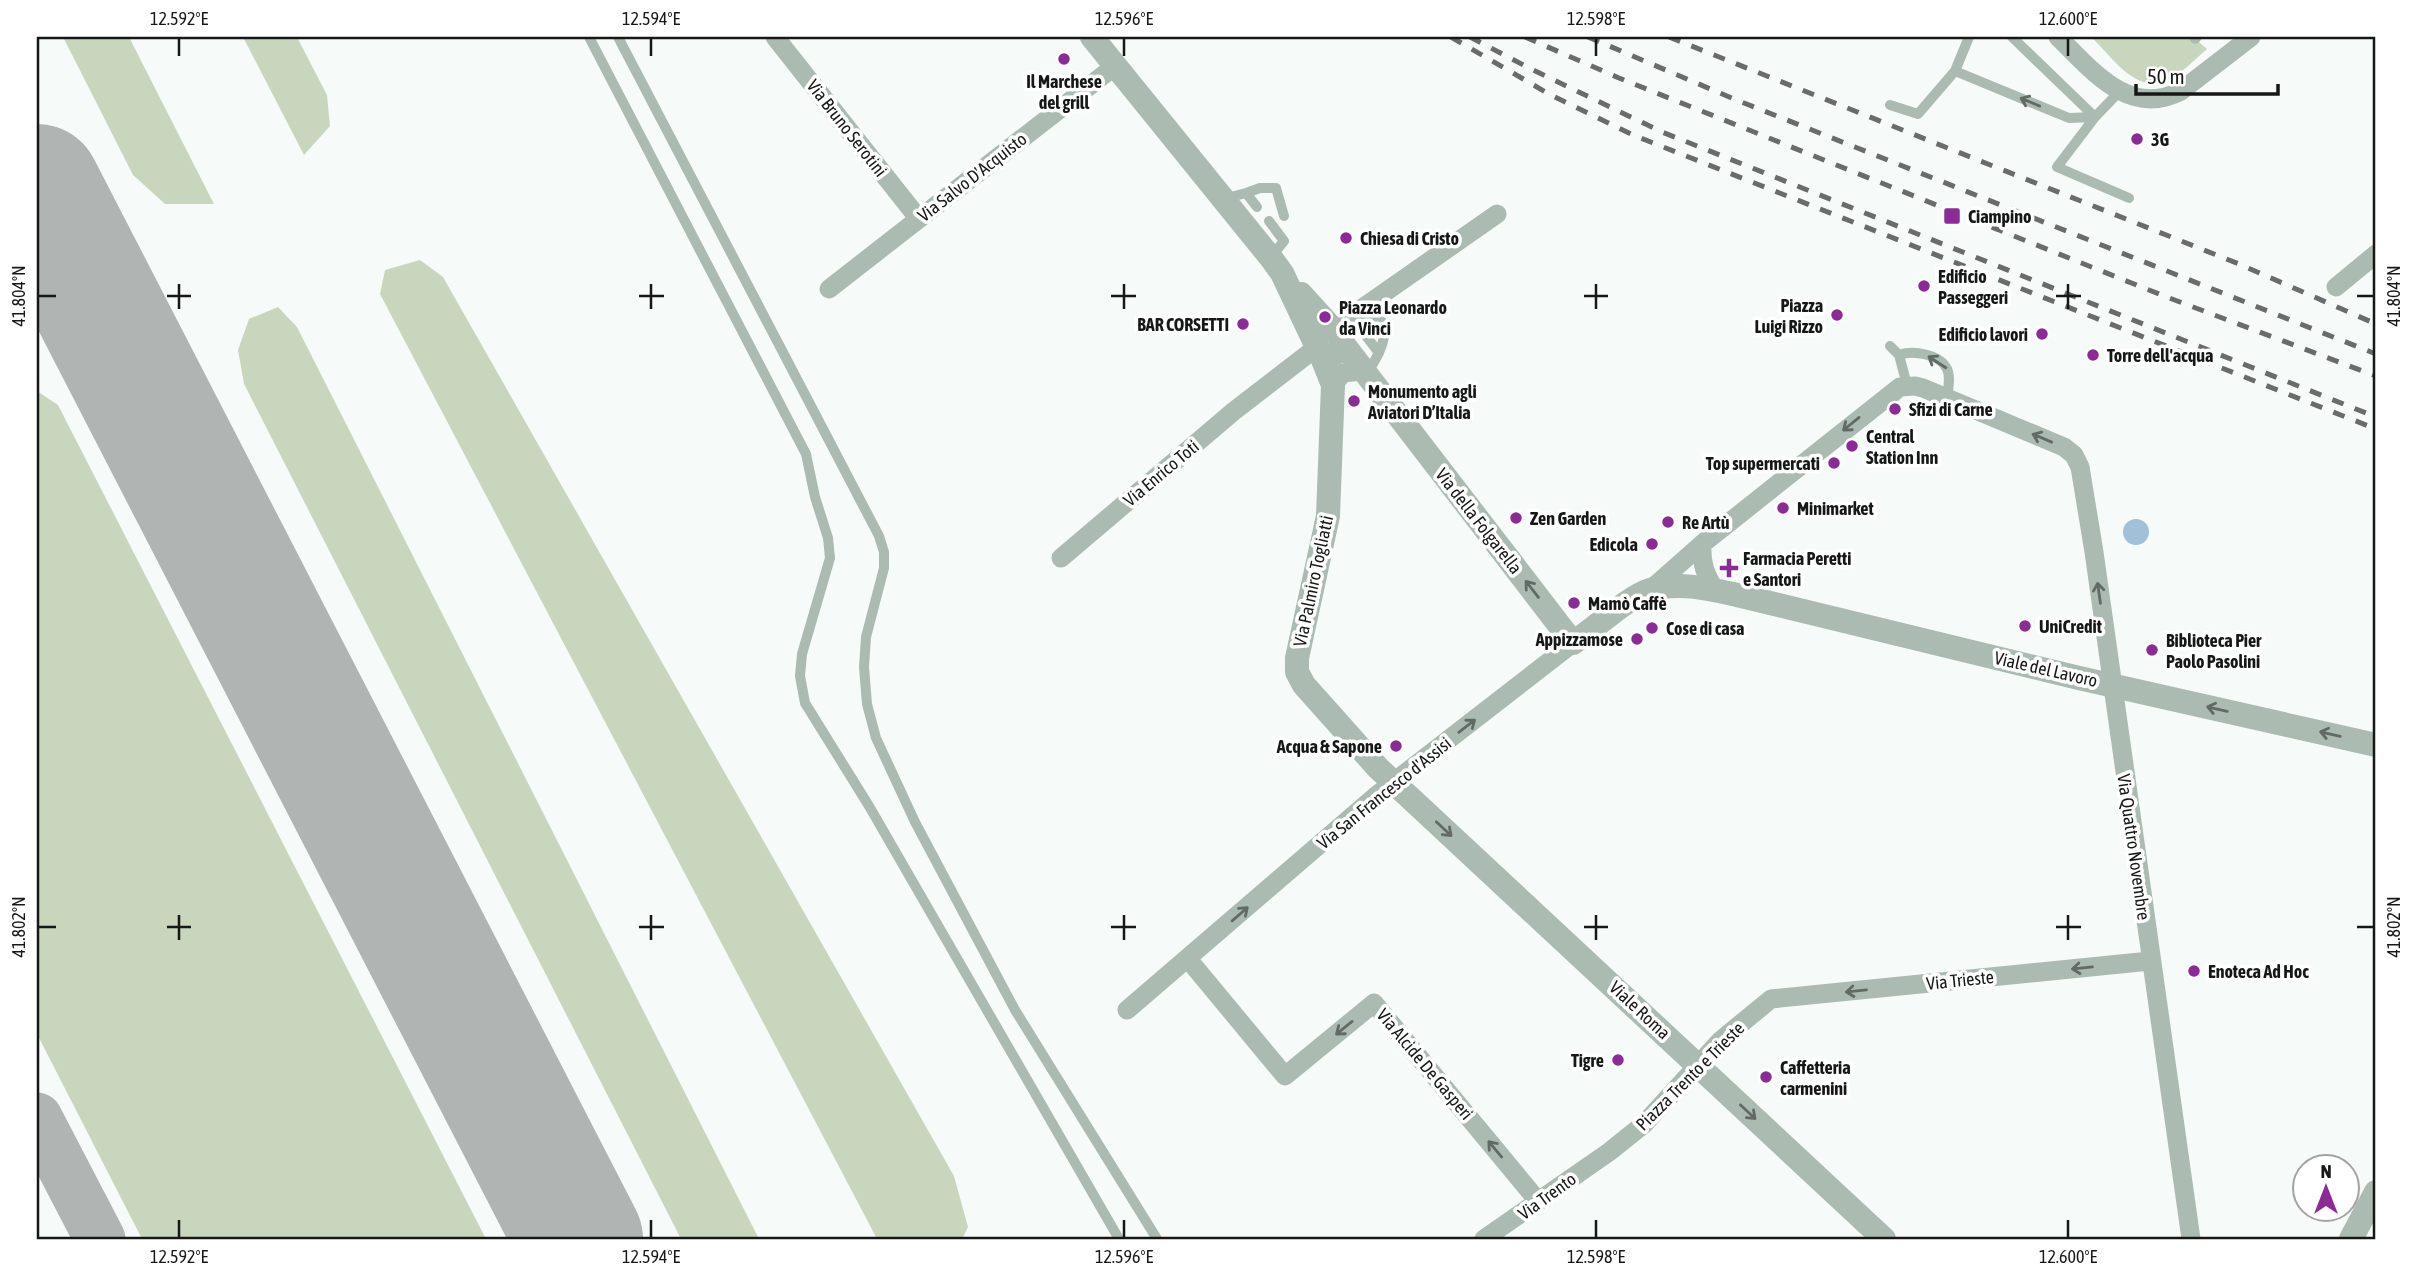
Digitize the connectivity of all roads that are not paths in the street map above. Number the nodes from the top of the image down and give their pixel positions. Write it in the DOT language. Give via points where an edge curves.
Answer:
graph roads {
  1 [pos="589,37"];
  2 [pos="618,37"];
  3 [pos="775,37"];
  4 [pos="1092,37"];
  5 [pos="1969,37"];
  6 [pos="2012,37"];
  7 [pos="2058,37"];
  8 [pos="2251,37"];
  9 [pos="1115,66"];
  10 [pos="1955,71"];
  11 [pos="2120,92"];
  12 [pos="1890,105"];
  13 [pos="2095,117"];
  14 [pos="1260,188"];
  15 [pos="1234,196"];
  16 [pos="2129,198"];
  17 [pos="1267,199"];
  18 [pos="1257,207"];
  19 [pos="1280,213"];
  20 [pos="1497,214"];
  21 [pos="919,219"];
  22 [pos="1269,221"];
  23 [pos="1281,251"];
  24 [pos="2376,254"];
  25 [pos="2336,287"];
  26 [pos="829,289"];
  27 [pos="1333,337"];
  28 [pos="1890,345"];
  29 [pos="1899,355"];
  30 [pos="1369,366"];
  31 [pos="1333,385"];
  32 [pos="1907,385"];
  33 [pos="1947,398"];
  34 [pos="1702,544"];
  35 [pos="1061,558"];
  36 [pos="1650,590"];
  37 [pos="1716,591"];
  38 [pos="1573,643"];
  39 [pos="2112,685"];
  40 [pos="2376,745"];
  41 [pos="1394,783"];
  42 [pos="1188,959"];
  43 [pos="2150,961"];
  44 [pos="1770,999"];
  45 [pos="1127,1010"];
  46 [pos="1699,1065"];
  47 [pos="1609,1152"];
  48 [pos="2376,1192"];
  49 [pos="1538,1201"];
  50 [pos="1516,1219"];
  51 [pos="1119,1239"];
  52 [pos="1157,1239"];
  53 [pos="1484,1239"];
  54 [pos="1516,1239"];
  55 [pos="1884,1239"];
  56 [pos="2191,1239"];
  57 [pos="2351,1239"];
  1 -- 51 [label="lane" via="806,454 830,558 802,654 805,703"];
  2 -- 52 [label="lane" via="879,537 884,568 863,667 869,715 887,762 1015,1010"];
  3 -- 21 [label="street, Via Bruno Serotini"];
  4 -- 9 [label="street"];
  5 -- 10 [label="lane"];
  6 -- 13 [label="lane"];
  7 -- 11 [label="street"];
  8 -- 11 [label="street" via="2171,97 2144,100"];
  9 -- 15 [label="street"];
  9 -- 21 [label="street, Via Salvo D'Acquisto"];
  10 -- 12 [label="lane" via="1918,114"];
  13 -- 10 [label="lane, one-way" via="2068,118"];
  11 -- 13 [label="lane"];
  13 -- 16 [label="lane" via="2057,167"];
  14 -- 15 [label="lane"];
  14 -- 17 [label="lane"];
  14 -- 19 [label="lane" via="1276,188 1284,216"];
  15 -- 18 [label="lane"];
  15 -- 23 [label="street"];
  20 -- 27 [label="street" via="1386,292"];
  21 -- 26 [label="street, Via Salvo D'Acquisto"];
  22 -- 23 [label="lane"];
  23 -- 27 [label="street"];
  24 -- 25 [label="street"];
  27 -- 30 [label="street"];
  27 -- 30 [label="lane" via="1372,316 1382,323 1386,334"];
  27 -- 31 [label="street"];
  27 -- 35 [label="street, Via Enrico Toti" via="1261,389"];
  28 -- 29 [label="lane"];
  29 -- 32 [label="lane"];
  33 -- 29 [label="lane, one-way" via="1949,373 1942,363 1913,352"];
  30 -- 31 [label="street" via="1343,373"];
  38 -- 30 [label="street, Via della Folgarella, one-way" via="1385,400"];
  31 -- 41 [label="street, Via Palmiro Togliatti" via="1328,516 1297,672"];
  32 -- 33 [label="street"];
  32 -- 34 [label="street, Via San Francesco d'Assisi, one-way" via="1890,392"];
  39 -- 33 [label="street, Via Quattro Novembre, one-way" via="2080,467 2074,455"];
  34 -- 36 [label="street, Via San Francesco d'Assisi"];
  34 -- 37 [label="street" via="1706,576"];
  36 -- 37 [label="street, Via San Francesco d'Assisi" via="1668,586"];
  36 -- 38 [label="street, Via San Francesco d'Assisi"];
  37 -- 39 [label="street, Viale del Lavoro"];
  41 -- 38 [label="street, Via San Francesco d'Assisi, one-way"];
  40 -- 39 [label="street, Viale del Lavoro, one-way"];
  39 -- 43 [label="street, Via Quattro Novembre"];
  42 -- 41 [label="street, Via San Francesco d'Assisi, one-way"];
  41 -- 46 [label="street, Viale Roma, one-way"];
  42 -- 45 [label="street, Via San Francesco d'Assisi"];
  49 -- 42 [label="street, Via Alcide De Gasperi, one-way" via="1374,1003 1285,1076"];
  43 -- 44 [label="street, Via Trieste, one-way"];
  43 -- 56 [label="street, Via Quattro Novembre"];
  44 -- 46 [label="street, Piazza Trento e Trieste"];
  46 -- 47 [label="street, Piazza Trento e Trieste" via="1644,1124"];
  46 -- 55 [label="street, Viale Roma, one-way"];
  47 -- 49 [label="street, Via Trento"];
  48 -- 57 [label="street"];
  49 -- 50 [label="street, Via Trento"];
  50 -- 53 [label="street, Via Trento"];
  50 -- 54 [label="street"];
}
